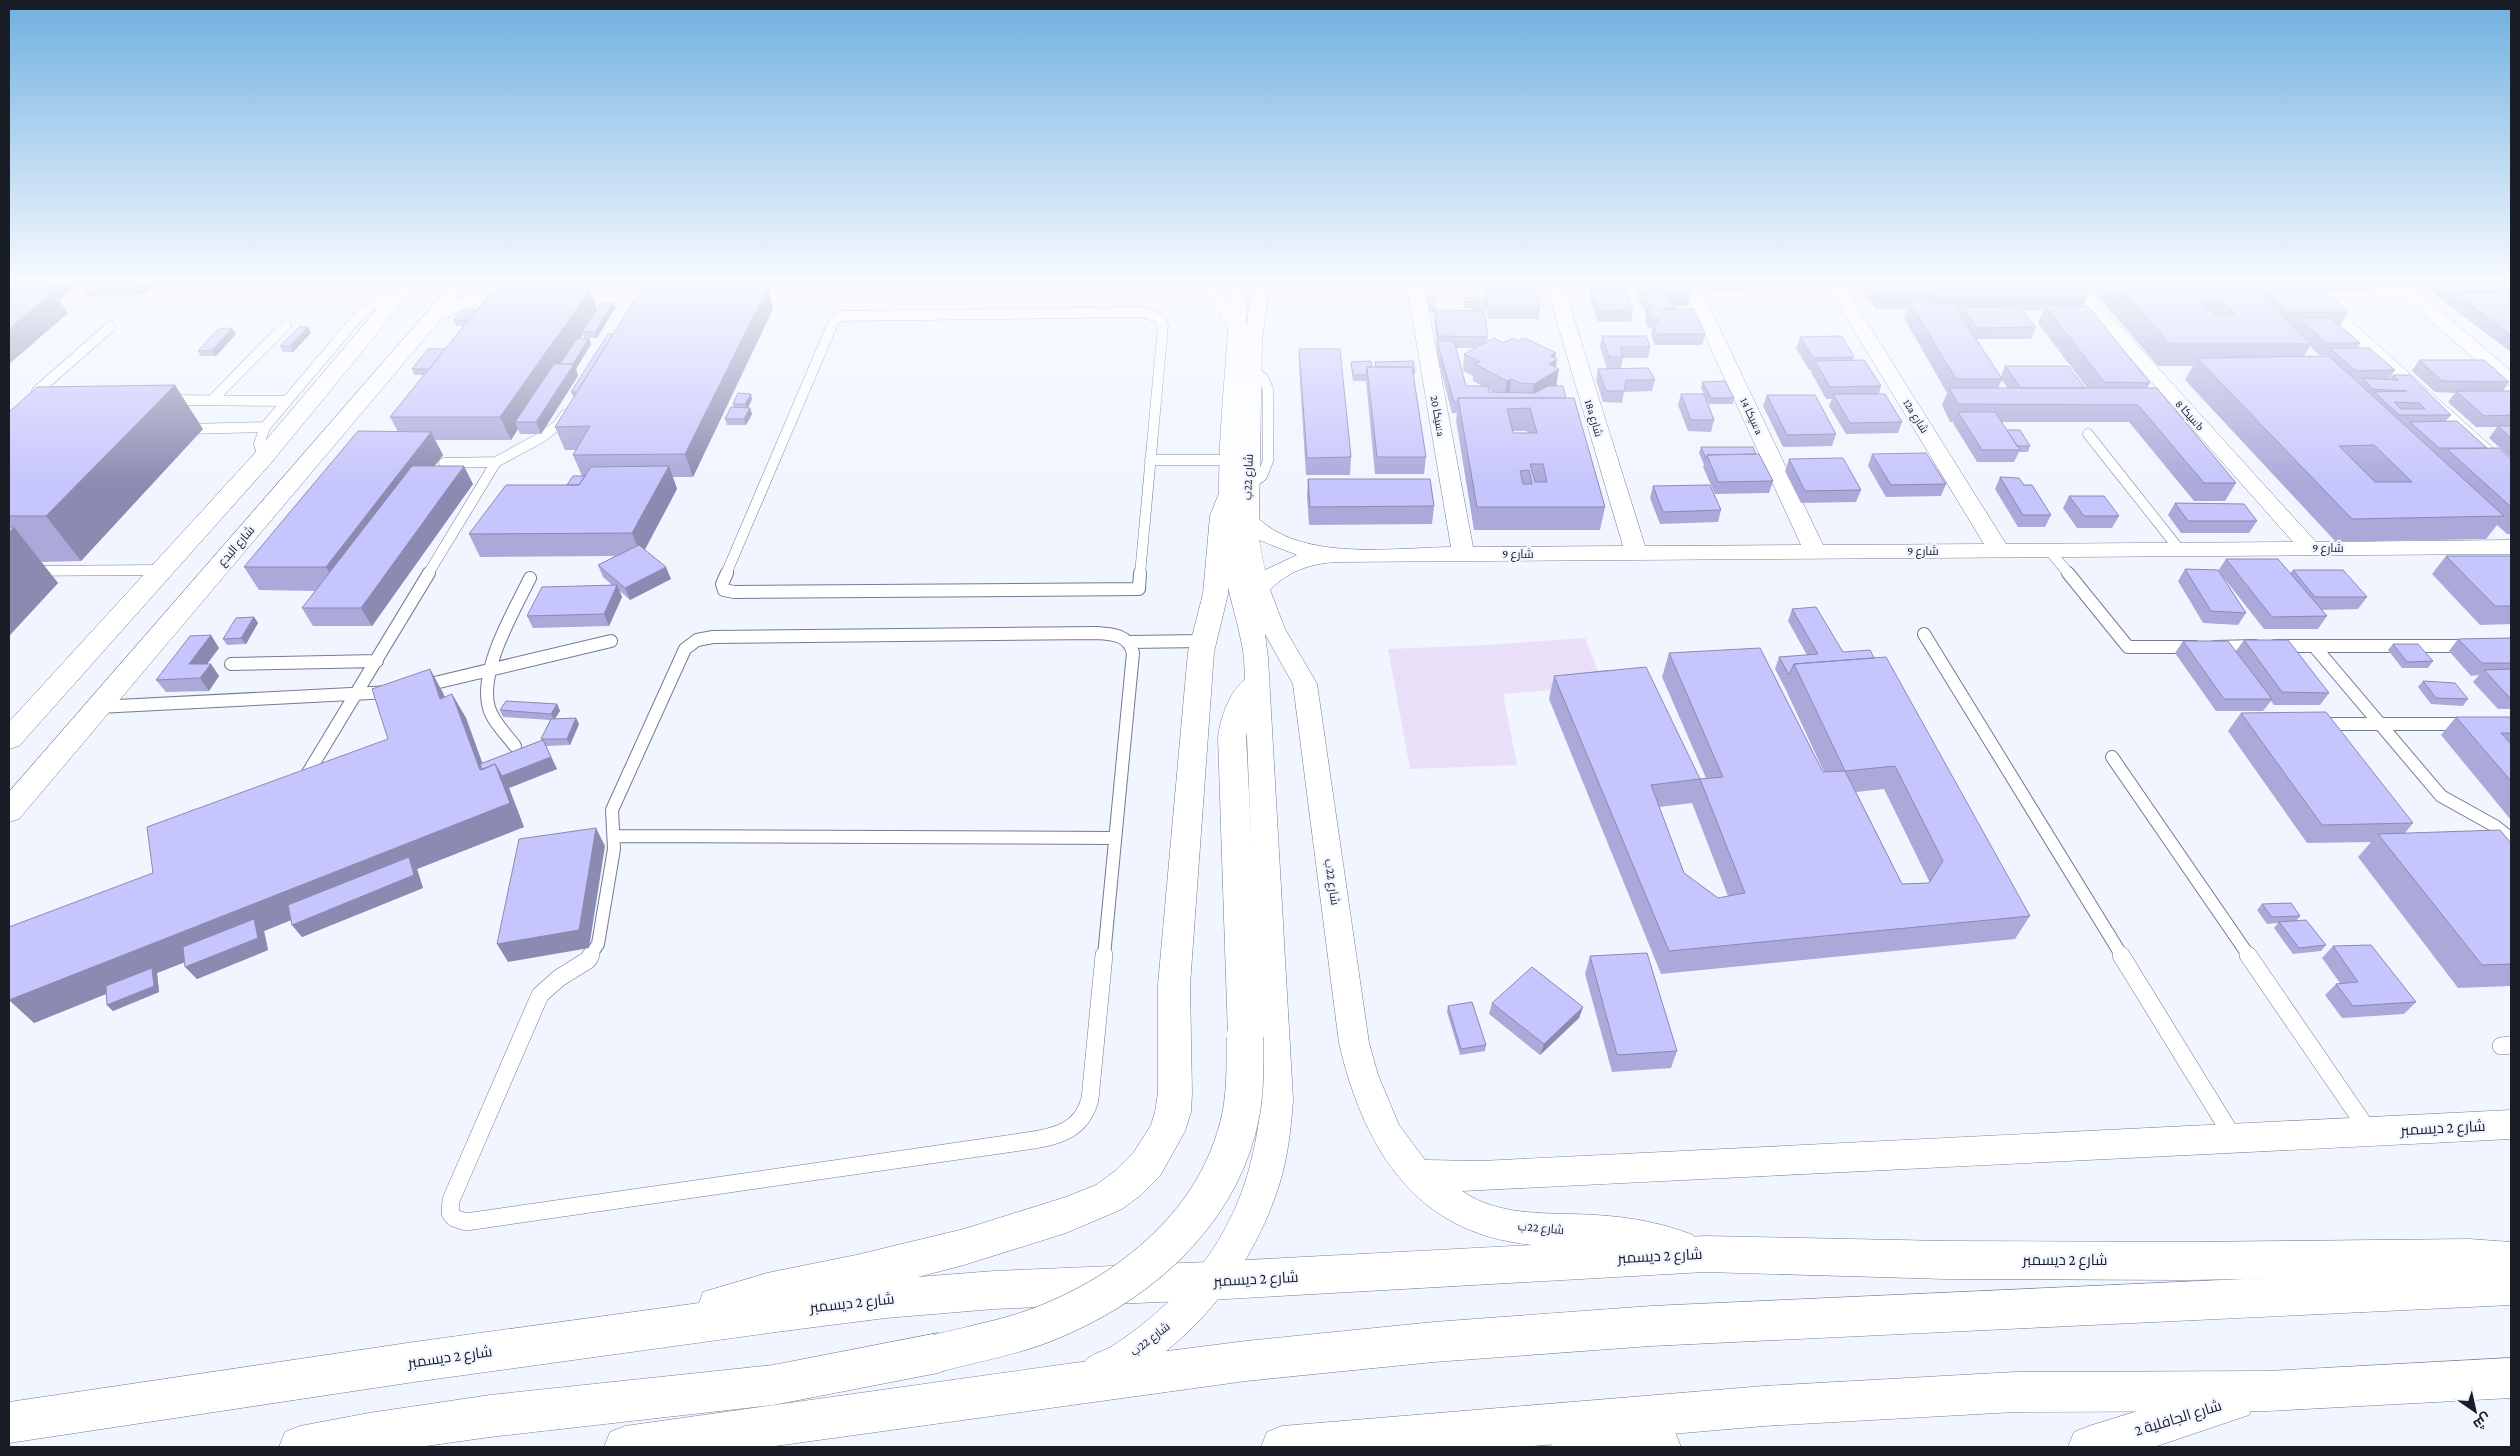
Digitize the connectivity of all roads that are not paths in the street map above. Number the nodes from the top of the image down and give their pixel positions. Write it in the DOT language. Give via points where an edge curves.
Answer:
graph roads {
  1 [pos="85,349"];
  2 [pos="262,349"];
  3 [pos="331,349"];
  4 [pos="354,349"];
  5 [pos="405,349"];
  6 [pos="822,349"];
  7 [pos="1161,349"];
  8 [pos="1236,349"];
  9 [pos="1253,349"];
  10 [pos="1427,349"];
  11 [pos="1572,349"];
  12 [pos="1720,349"];
  13 [pos="1874,349"];
  14 [pos="2131,349"];
  15 [pos="2371,349"];
  16 [pos="2474,349"];
  17 [pos="2511,380"];
  18 [pos="48,400"];
  19 [pos="154,400"];
  20 [pos="212,400"];
  21 [pos="287,401"];
  22 [pos="571,406"];
  23 [pos="265,427"];
  24 [pos="179,429"];
  25 [pos="2088,434"];
  26 [pos="263,458"];
  27 [pos="1150,460"];
  28 [pos="1231,460"];
  29 [pos="496,462"];
  30 [pos="444,463"];
  31 [pos="2511,475"];
  32 [pos="1238,489"];
  33 [pos="1247,519"];
  34 [pos="2511,547"];
  35 [pos="2310,548"];
  36 [pos="2179,549"];
  37 [pos="2000,550"];
  38 [pos="2050,550"];
  39 [pos="1815,552"];
  40 [pos="1636,553"];
  41 [pos="1463,554"];
  42 [pos="1335,555"];
  43 [pos="162,570"];
  44 [pos="9,571"];
  45 [pos="530,578"];
  46 [pos="1259,588"];
  47 [pos="1924,634"];
  48 [pos="611,641"];
  49 [pos="1202,641"];
  50 [pos="1130,642"];
  51 [pos="2314,646"];
  52 [pos="2482,646"];
  53 [pos="376,661"];
  54 [pos="231,664"];
  55 [pos="489,670"];
  56 [pos="1256,682"];
  57 [pos="356,695"];
  58 [pos="98,707"];
  59 [pos="36,709"];
  60 [pos="9,724"];
  61 [pos="2304,724"];
  62 [pos="2380,724"];
  63 [pos="2483,724"];
  64 [pos="9,739"];
  65 [pos="515,746"];
  66 [pos="2112,757"];
  67 [pos="297,791"];
  68 [pos="9,810"];
  69 [pos="614,836"];
  70 [pos="1115,838"];
  71 [pos="2511,839"];
  72 [pos="2511,1125"];
  73 [pos="2369,1132"];
  74 [pos="2234,1139"];
  75 [pos="1416,1175"];
  76 [pos="1706,1254"];
  77 [pos="2511,1260"];
  78 [pos="1208,1281"];
  79 [pos="2511,1286"];
  80 [pos="664,1328"];
  81 [pos="2511,1378"];
  82 [pos="1081,1382"];
  83 [pos="2268,1391"];
  84 [pos="9,1423"];
  85 [pos="1522,1428"];
  86 [pos="300,1447"];
  87 [pos="625,1447"];
  88 [pos="1282,1447"];
  89 [pos="1660,1447"];
  90 [pos="2089,1447"];
  1 -- 18 [label="lane" via="37,391 37,398"];
  2 -- 20 [label="lane"];
  3 -- 21 [label="lane"];
  4 -- 26 [label="main road"];
  5 -- 58 [label="main road, شارع البدع"];
  6 -- 27 [label="lane" via="722,584 724,590 1139,589"];
  7 -- 27 [label="lane"];
  8 -- 28 [label="street, شارع 22ب"];
  9 -- 32 [label="street, شارع 22ب"];
  10 -- 41 [label="street, سيكا 20a"];
  11 -- 40 [label="street, 18a شارع"];
  12 -- 39 [label="street, سيكا 14a"];
  13 -- 37 [label="street, 12a شارع"];
  14 -- 35 [label="street, سيكا 8b"];
  15 -- 31 [label="street"];
  16 -- 17 [label="street"];
  19 -- 20 [label="lane"];
  20 -- 21 [label="lane"];
  21 -- 23 [label="lane"];
  22 -- 29 [label="lane" via="547,435"];
  23 -- 24 [label="lane"];
  23 -- 26 [label="lane" via="259,444"];
  25 -- 36 [label="lane"];
  26 -- 43 [label="main road"];
  27 -- 28 [label="lane"];
  28 -- 32 [label="street, شارع 22ب"];
  29 -- 30 [label="lane"];
  29 -- 53 [label="lane"];
  32 -- 33 [label="street, شارع 22ب"];
  32 -- 49 [label="main road" via="1219,520 1217,584"];
  32 -- 56 [label="street, شارع 22ب" via="1235,566 1252,634"];
  33 -- 42 [label="street, شارع 9" via="1268,537 1283,544"];
  33 -- 46 [label="street, شارع 22ب" via="1251,559"];
  34 -- 35 [label="street, شارع 9"];
  35 -- 36 [label="street, شارع 9"];
  36 -- 38 [label="street, شارع 9"];
  37 -- 38 [label="street, شارع 9"];
  37 -- 39 [label="street, شارع 9"];
  38 -- 51 [label="lane" via="2128,647"];
  39 -- 40 [label="street, شارع 9"];
  40 -- 41 [label="street, شارع 9"];
  41 -- 42 [label="street, شارع 9"];
  42 -- 46 [label="street, شارع 9" via="1290,564 1274,573"];
  43 -- 44 [label="lane"];
  43 -- 59 [label="main road"];
  45 -- 55 [label="lane"];
  46 -- 75 [label="street, شارع 22ب" via="1275,632 1305,684 1360,1074 1385,1134"];
  47 -- 74 [label="lane"];
  48 -- 55 [label="lane"];
  49 -- 50 [label="lane"];
  49 -- 80 [label="main road" via="1175,976 1176,1093 1167,1131 1147,1164 1128,1183 1089,1208 928,1256 758,1294 699,1312"];
  50 -- 69 [label="lane" via="1119,636 1097,633 713,637 697,640 685,649 617,796 612,810"];
  50 -- 70 [label="lane" via="1133,652"];
  51 -- 52 [label="lane"];
  51 -- 62 [label="lane"];
  53 -- 54 [label="lane"];
  53 -- 57 [label="lane"];
  55 -- 57 [label="lane" via="404,690"];
  55 -- 65 [label="lane" via="488,707"];
  56 -- 78 [label="street, شارع 22ب" via="1277,1100 1275,1130 1262,1184 1250,1215 1230,1252"];
  56 -- 86 [label="main road, bridge" via="1238,708 1232,737 1246,1094 1231,1153 1217,1182 1177,1237 1151,1262 1121,1285 1054,1320 938,1353 774,1385 490,1416"];
  57 -- 58 [label="lane"];
  57 -- 67 [label="lane"];
  58 -- 68 [label="main road, شارع البدع"];
  59 -- 60 [label="street"];
  59 -- 64 [label="main road"];
  61 -- 62 [label="lane"];
  62 -- 63 [label="lane"];
  62 -- 71 [label="lane" via="2441,796 2488,820"];
  66 -- 73 [label="lane"];
  69 -- 70 [label="lane"];
  69 -- 70 [label="lane" via="598,944 588,960 559,978 540,995 451,1200 449,1209 457,1221 953,1151 1055,1136 1069,1131 1080,1122 1090,1099"];
  72 -- 73 [label="street, شارع 2 ديسمبر"];
  73 -- 74 [label="street, شارع 2 ديسمبر"];
  74 -- 75 [label="street, شارع 2 ديسمبر" via="1481,1176"];
  75 -- 76 [label="street, شارع 22ب" via="1461,1208 1514,1227 1615,1234 1673,1244"];
  76 -- 77 [label="main road, شارع 2 ديسمبر" via="1956,1260 2469,1257"];
  76 -- 78 [label="main road, شارع 2 ديسمبر"];
  78 -- 80 [label="main road, شارع 2 ديسمبر" via="896,1298"];
  78 -- 82 [label="street, شارع 22ب" via="1165,1329 1118,1362"];
  79 -- 82 [label="main road" via="1651,1326 1434,1342"];
  80 -- 84 [label="main road, شارع 2 ديسمبر" via="404,1363"];
  81 -- 83 [label="main road"];
  82 -- 87 [label="main road"];
  83 -- 85 [label="main road" via="2015,1392 1764,1406"];
  83 -- 90 [label="main road, شارع الجافلية 2"];
  85 -- 88 [label="main road"];
  85 -- 89 [label="main road"];
}
